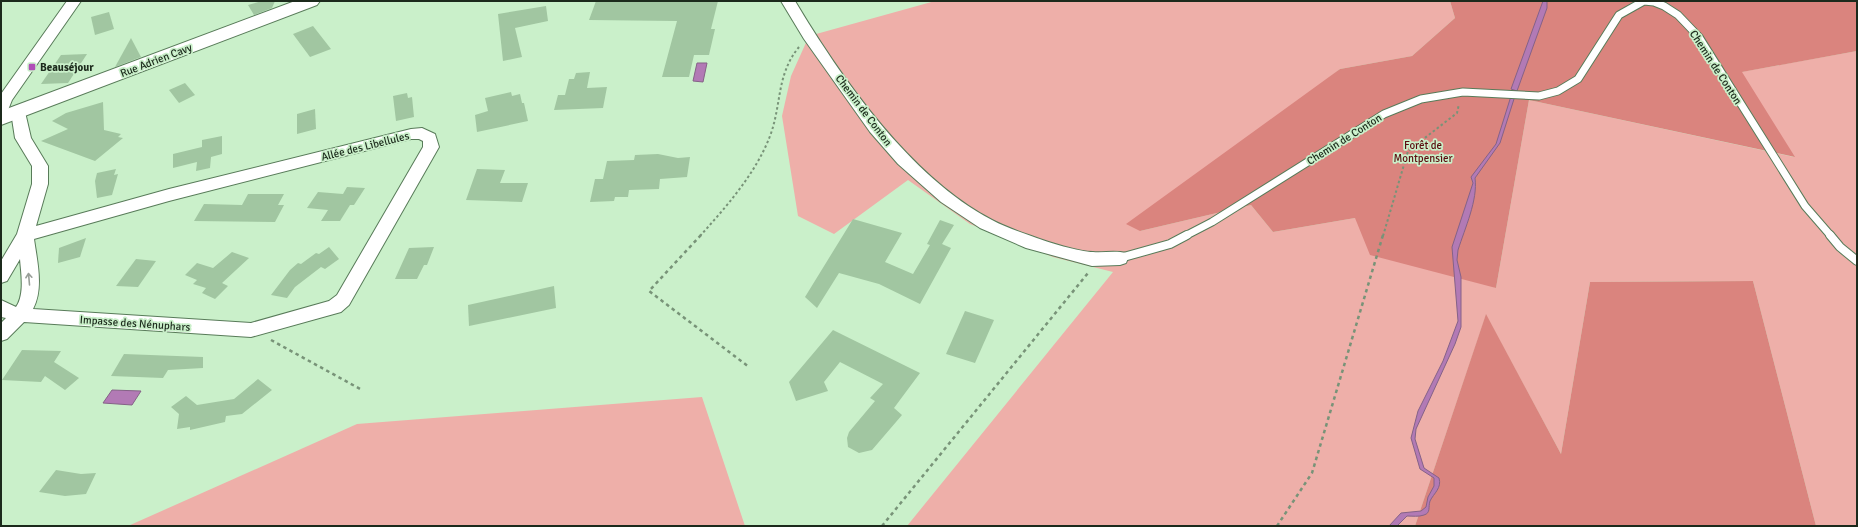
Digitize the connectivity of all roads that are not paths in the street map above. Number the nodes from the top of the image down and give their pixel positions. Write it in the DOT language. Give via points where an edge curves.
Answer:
graph roads {
  1 [pos="74,1"];
  2 [pos="311,1"];
  3 [pos="788,1"];
  4 [pos="6,114"];
  5 [pos="25,235"];
  6 [pos="1120,258"];
  7 [pos="1857,261"];
  8 [pos="1,276"];
  9 [pos="1,307"];
  10 [pos="20,316"];
  11 [pos="251,330"];
  12 [pos="1,334"];
  1 -- 4 [label="street" via="5,99"];
  2 -- 4 [label="main road, Rue Adrien Cavy"];
  3 -- 6 [label="street, Chemin de Conton" via="809,36 875,128 904,160 947,198 986,224 1032,242 1092,259"];
  4 -- 5 [label="street" via="40,166 40,184"];
  5 -- 8 [label="street"];
  10 -- 5 [label="street, one-way" via="27,306 30,295"];
  5 -- 11 [label="street, Allée des Libellules" via="169,195 411,134 422,133 430,138 431,147 343,300 335,307"];
  6 -- 7 [label="lane, Chemin de Conton" via="1170,244 1212,222 1384,114 1421,99 1463,92 1539,96 1558,91 1578,79 1619,15 1644,1 1664,6 1678,15 1698,37 1804,206 1840,247"];
  9 -- 10 [label="street"];
  10 -- 11 [label="street, Impasse des Nénuphars"];
  10 -- 12 [label="street"];
}
